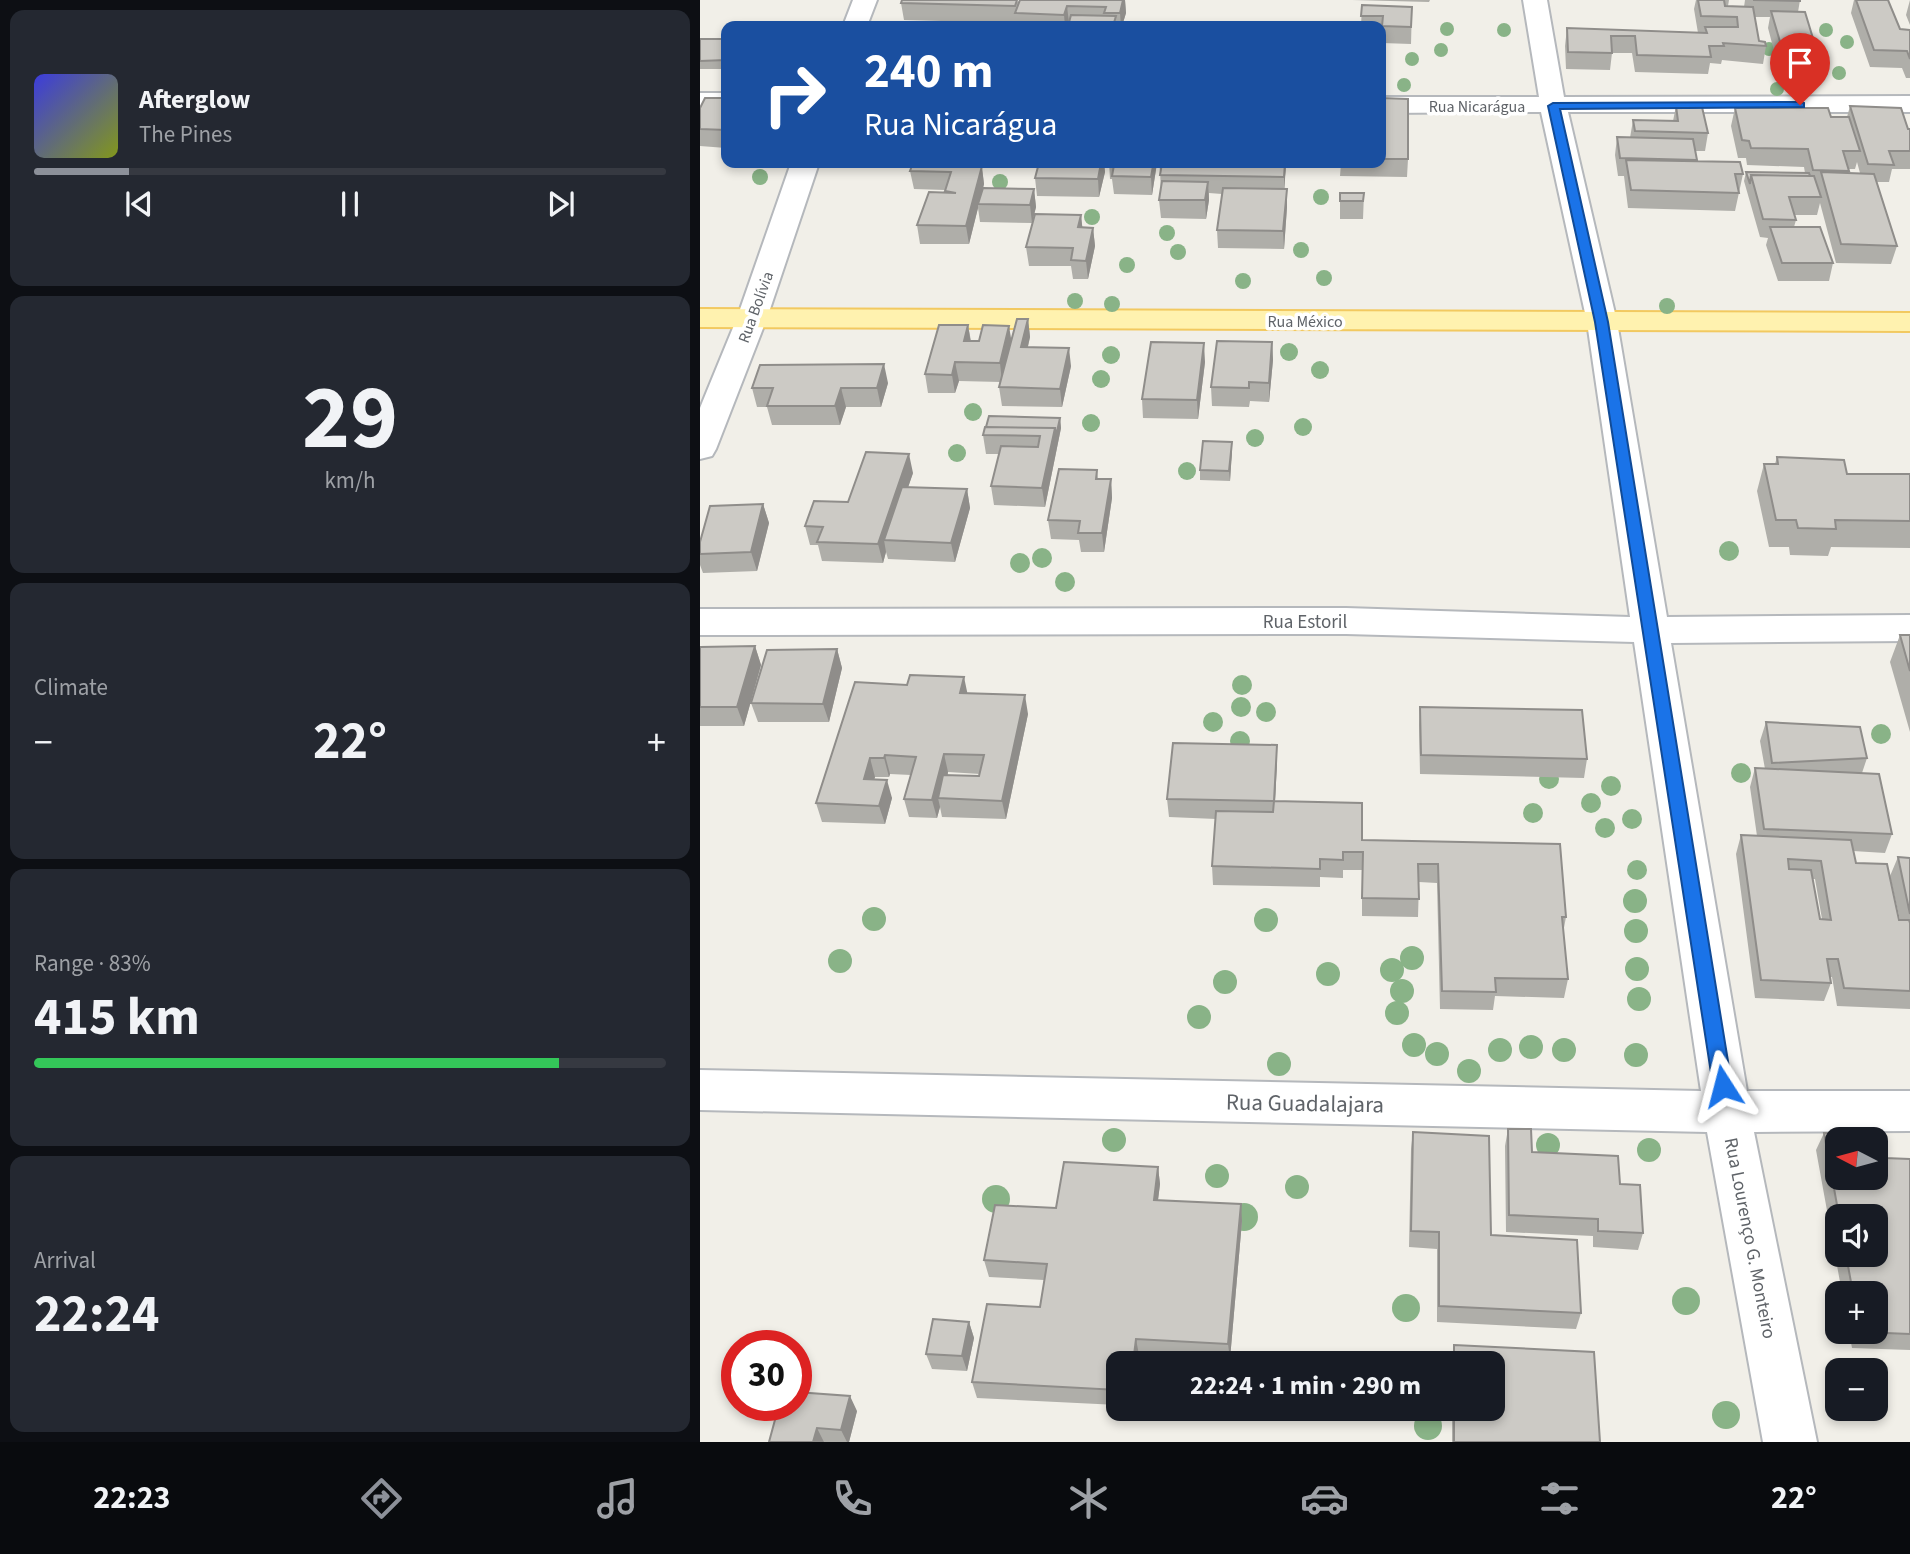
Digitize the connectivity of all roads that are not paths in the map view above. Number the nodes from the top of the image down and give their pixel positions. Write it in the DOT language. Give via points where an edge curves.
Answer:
graph roads {
  1 [pos="865,0"];
  2 [pos="1535,0"];
  3 [pos="857,21"];
  4 [pos="700,101"];
  5 [pos="721,101"];
  6 [pos="1910,104"];
  7 [pos="1386,105"];
  8 [pos="1553,106"];
  9 [pos="803,168"];
  10 [pos="700,318"];
  11 [pos="752,318"];
  12 [pos="1602,322"];
  13 [pos="1910,322"];
  14 [pos="700,449"];
  15 [pos="700,622"];
  16 [pos="1910,628"];
  17 [pos="1653,630"];
  18 [pos="700,1090"];
  19 [pos="1910,1111"];
  20 [pos="1727,1112"];
  21 [pos="1790,1442"];
  1 -- 3 [label="street"];
  2 -- 8 [label="street, Rua Lourenço G. Monteiro"];
  4 -- 5 [label="street"];
  6 -- 8 [label="street, Rua Nicarágua"];
  7 -- 8 [label="street, Rua Nicarágua"];
  8 -- 12 [label="street, Rua Lourenço G. Monteiro"];
  9 -- 11 [label="street, Rua Bolívia"];
  10 -- 11 [label="main road, Rua México"];
  11 -- 12 [label="main road, Rua México"];
  11 -- 14 [label="street, Rua Bolívia"];
  12 -- 13 [label="main road, Rua México"];
  12 -- 17 [label="street, Rua Lourenço G. Monteiro"];
  15 -- 17 [label="street, Rua Estoril" via="1346,621"];
  16 -- 17 [label="street, Rua Estoril"];
  17 -- 20 [label="street, Rua Lourenço G. Monteiro"];
  18 -- 20 [label="street, Rua Guadalajara"];
  19 -- 20 [label="street, Rua Guadalajara"];
  20 -- 21 [label="street, Rua Lourenço G. Monteiro"];
}
